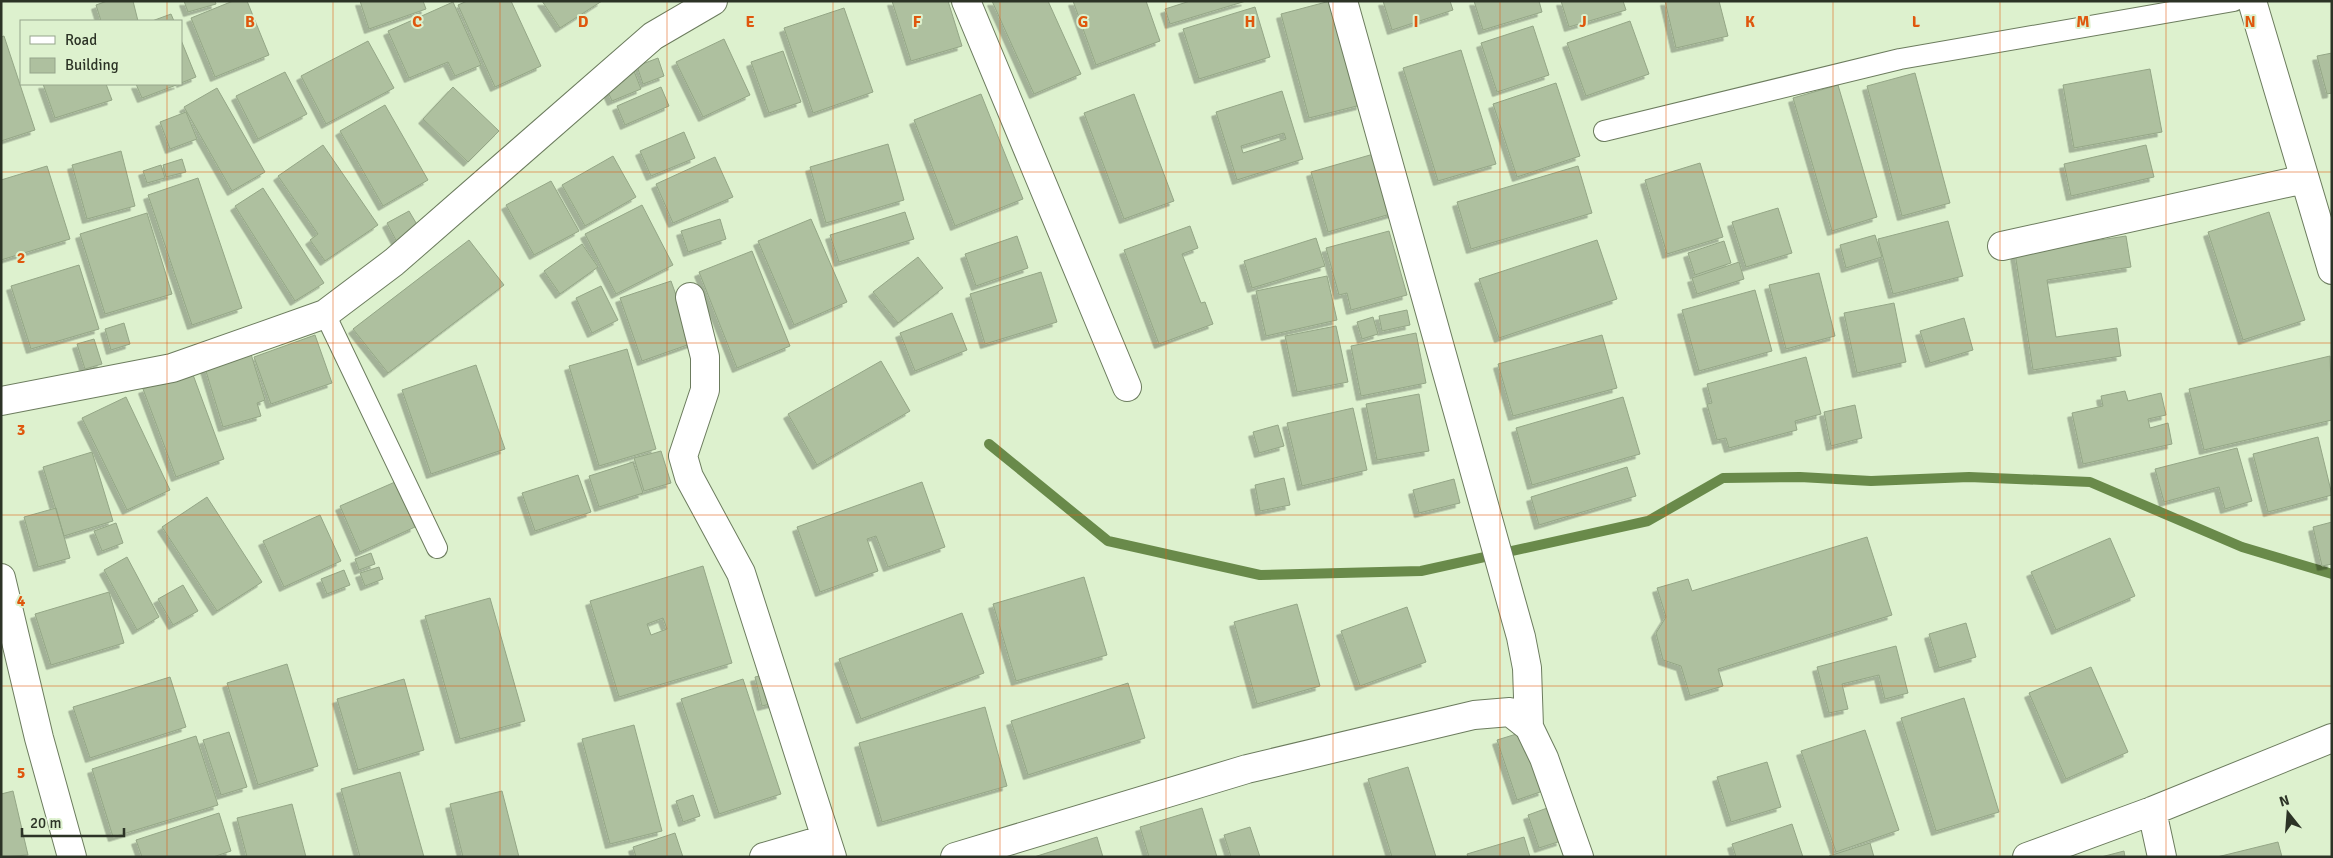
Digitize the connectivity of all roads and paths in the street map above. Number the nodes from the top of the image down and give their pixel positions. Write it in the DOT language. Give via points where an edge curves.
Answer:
graph roads {
  1 [pos="713,1"];
  2 [pos="966,1"];
  3 [pos="1343,1"];
  4 [pos="2234,1"];
  5 [pos="2252,1"];
  6 [pos="1604,130"];
  7 [pos="2305,179"];
  8 [pos="2002,246"];
  9 [pos="2332,270"];
  10 [pos="690,297"];
  11 [pos="325,314"];
  12 [pos="1127,387"];
  13 [pos="1,401"];
  14 [pos="438,548"];
  15 [pos="1,578"];
  16 [pos="1529,727"];
  17 [pos="2332,738"];
  18 [pos="2152,811"];
  19 [pos="829,848"];
  20 [pos="72,857"];
  21 [pos="764,857"];
  22 [pos="956,857"];
  23 [pos="1579,857"];
  24 [pos="2027,857"];
  25 [pos="2162,857"];
  1 -- 11 [label="street" via="653,36 394,262"];
  2 -- 12 [label="street"];
  3 -- 16 [label="street" via="1521,637 1527,668"];
  4 -- 6 [label="lane" via="1900,59"];
  5 -- 7 [label="street"];
  7 -- 8 [label="street"];
  7 -- 9 [label="street"];
  10 -- 19 [label="street" via="705,357 705,390 683,456 689,477 741,573"];
  11 -- 13 [label="street" via="172,368"];
  11 -- 14 [label="lane"];
  15 -- 20 [label="street" via="39,738"];
  16 -- 22 [label="street" via="1510,712 1474,714 1246,769"];
  16 -- 23 [label="street" via="1544,758"];
  17 -- 18 [label="street"];
  18 -- 24 [label="street"];
  18 -- 25 [label="street"];
  19 -- 21 [label="street"];
}
